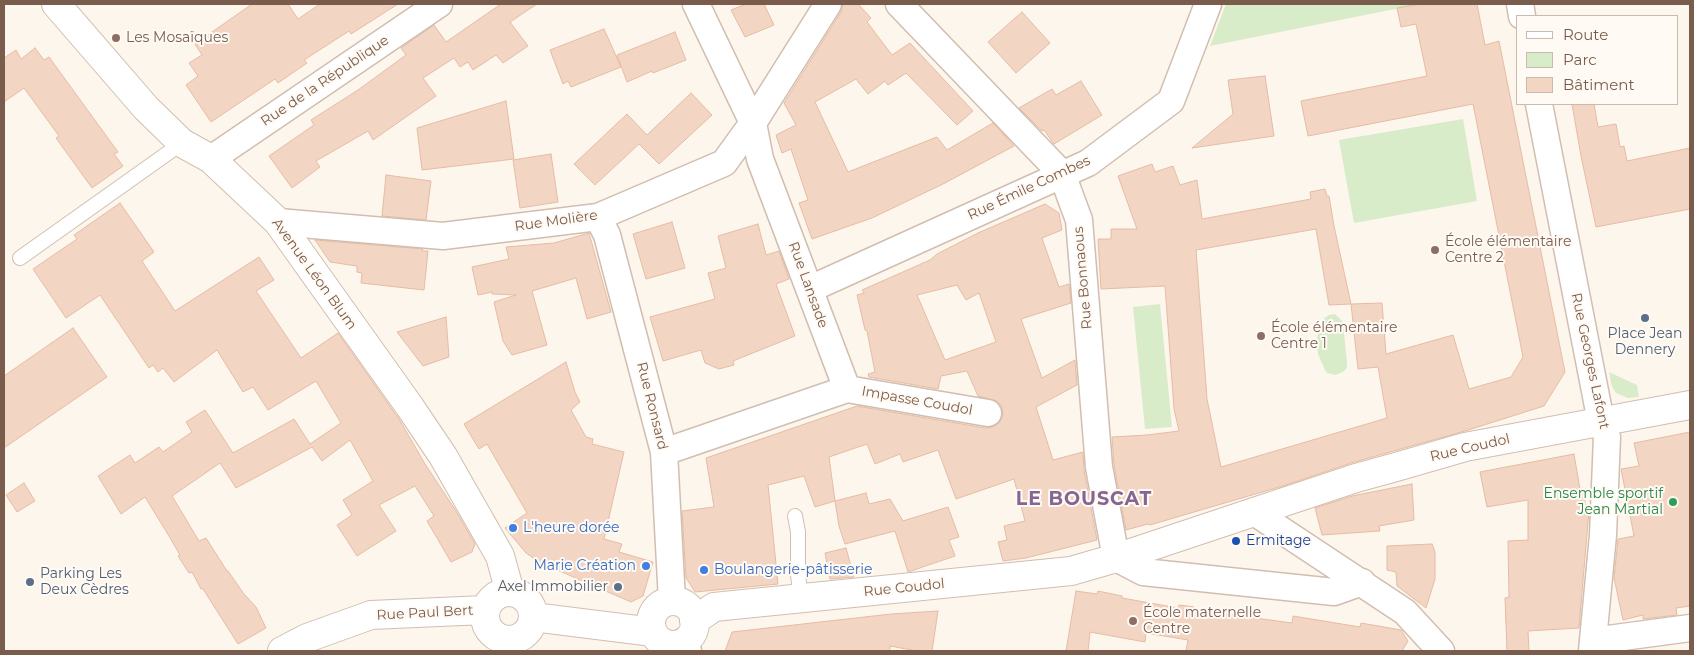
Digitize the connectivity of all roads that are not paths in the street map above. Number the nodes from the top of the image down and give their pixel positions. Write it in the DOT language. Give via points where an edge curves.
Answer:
graph roads {
  1 [pos="56,4"];
  2 [pos="439,4"];
  3 [pos="696,4"];
  4 [pos="828,4"];
  5 [pos="899,4"];
  6 [pos="1208,4"];
  7 [pos="1539,105"];
  8 [pos="753,122"];
  9 [pos="182,143"];
  10 [pos="211,159"];
  11 [pos="1062,174"];
  12 [pos="598,217"];
  13 [pos="278,222"];
  14 [pos="20,258"];
  15 [pos="810,289"];
  16 [pos="847,389"];
  17 [pos="1690,405"];
  18 [pos="988,413"];
  19 [pos="1601,422"];
  20 [pos="664,452"];
  21 [pos="1254,512"];
  22 [pos="795,516"];
  23 [pos="1116,558"];
  24 [pos="1362,582"];
  25 [pos="510,592"];
  26 [pos="801,598"];
  27 [pos="672,601"];
  28 [pos="485,610"];
  29 [pos="533,617"];
  30 [pos="1690,628"];
  31 [pos="653,632"];
  32 [pos="689,638"];
  33 [pos="508,646"];
  34 [pos="1593,646"];
  35 [pos="282,651"];
  36 [pos="1441,651"];
  1 -- 9 [label="street, Avenue Léon Blum" via="146,108"];
  2 -- 10 [label="street, Rue de la République"];
  3 -- 8 [label="street, Rue Lansade"];
  4 -- 8 [label="street, Rue Molière"];
  5 -- 11 [label="street, Rue Bonnaous"];
  6 -- 11 [label="street, Rue Émile Combes" via="1171,102 1088,163"];
  7 -- 19 [label="street, Rue Georges Lafont"];
  8 -- 12 [label="street, Rue Molière" via="724,163"];
  8 -- 15 [label="street, Rue Lansade" via="760,158"];
  9 -- 10 [label="street, Avenue Léon Blum"];
  9 -- 14 [label="lane"];
  10 -- 13 [label="street, Avenue Léon Blum"];
  11 -- 15 [label="street, Rue Émile Combes"];
  11 -- 23 [label="street, Rue Bonnaous" via="1079,220 1098,467"];
  12 -- 13 [label="street, Rue Molière" via="443,236"];
  12 -- 20 [label="street, Rue Ronsard" via="606,234"];
  13 -- 25 [label="street, Avenue Léon Blum" via="443,456 500,556"];
  15 -- 16 [label="street, Rue Lansade"];
  16 -- 18 [label="street, Impasse Coudol"];
  16 -- 20 [label="street"];
  17 -- 19 [label="street, Rue Coudol"];
  19 -- 21 [label="street, Rue Coudol" via="1465,447"];
  19 -- 34 [label="street, Rue Georges Lafont" via="1607,437 1604,526"];
  20 -- 27 [label="street, Rue Ronsard"];
  21 -- 23 [label="street, Rue Coudol"];
  21 -- 24 [label="street"];
  22 -- 26 [label="lane"];
  23 -- 24 [label="street" via="1143,572 1334,592"];
  23 -- 26 [label="street, Rue Coudol" via="1071,571"];
  24 -- 36 [label="street" via="1405,612"];
  25 -- 28 [label="street" via="494,596"];
  25 -- 29 [label="street" via="529,602"];
  26 -- 32 [label="street, Rue Coudol" via="714,607"];
  27 -- 31 [label="street" via="665,602 654,611 651,618"];
  27 -- 32 [label="street" via="690,609"];
  28 -- 33 [label="street" via="484,618 489,630"];
  28 -- 35 [label="street, Rue Paul Bert" via="371,615 307,638"];
  29 -- 31 [label="street"];
  29 -- 33 [label="street" via="532,624 522,636"];
  30 -- 34 [label="street"];
  31 -- 32 [label="street" via="666,644 679,644"];
}
